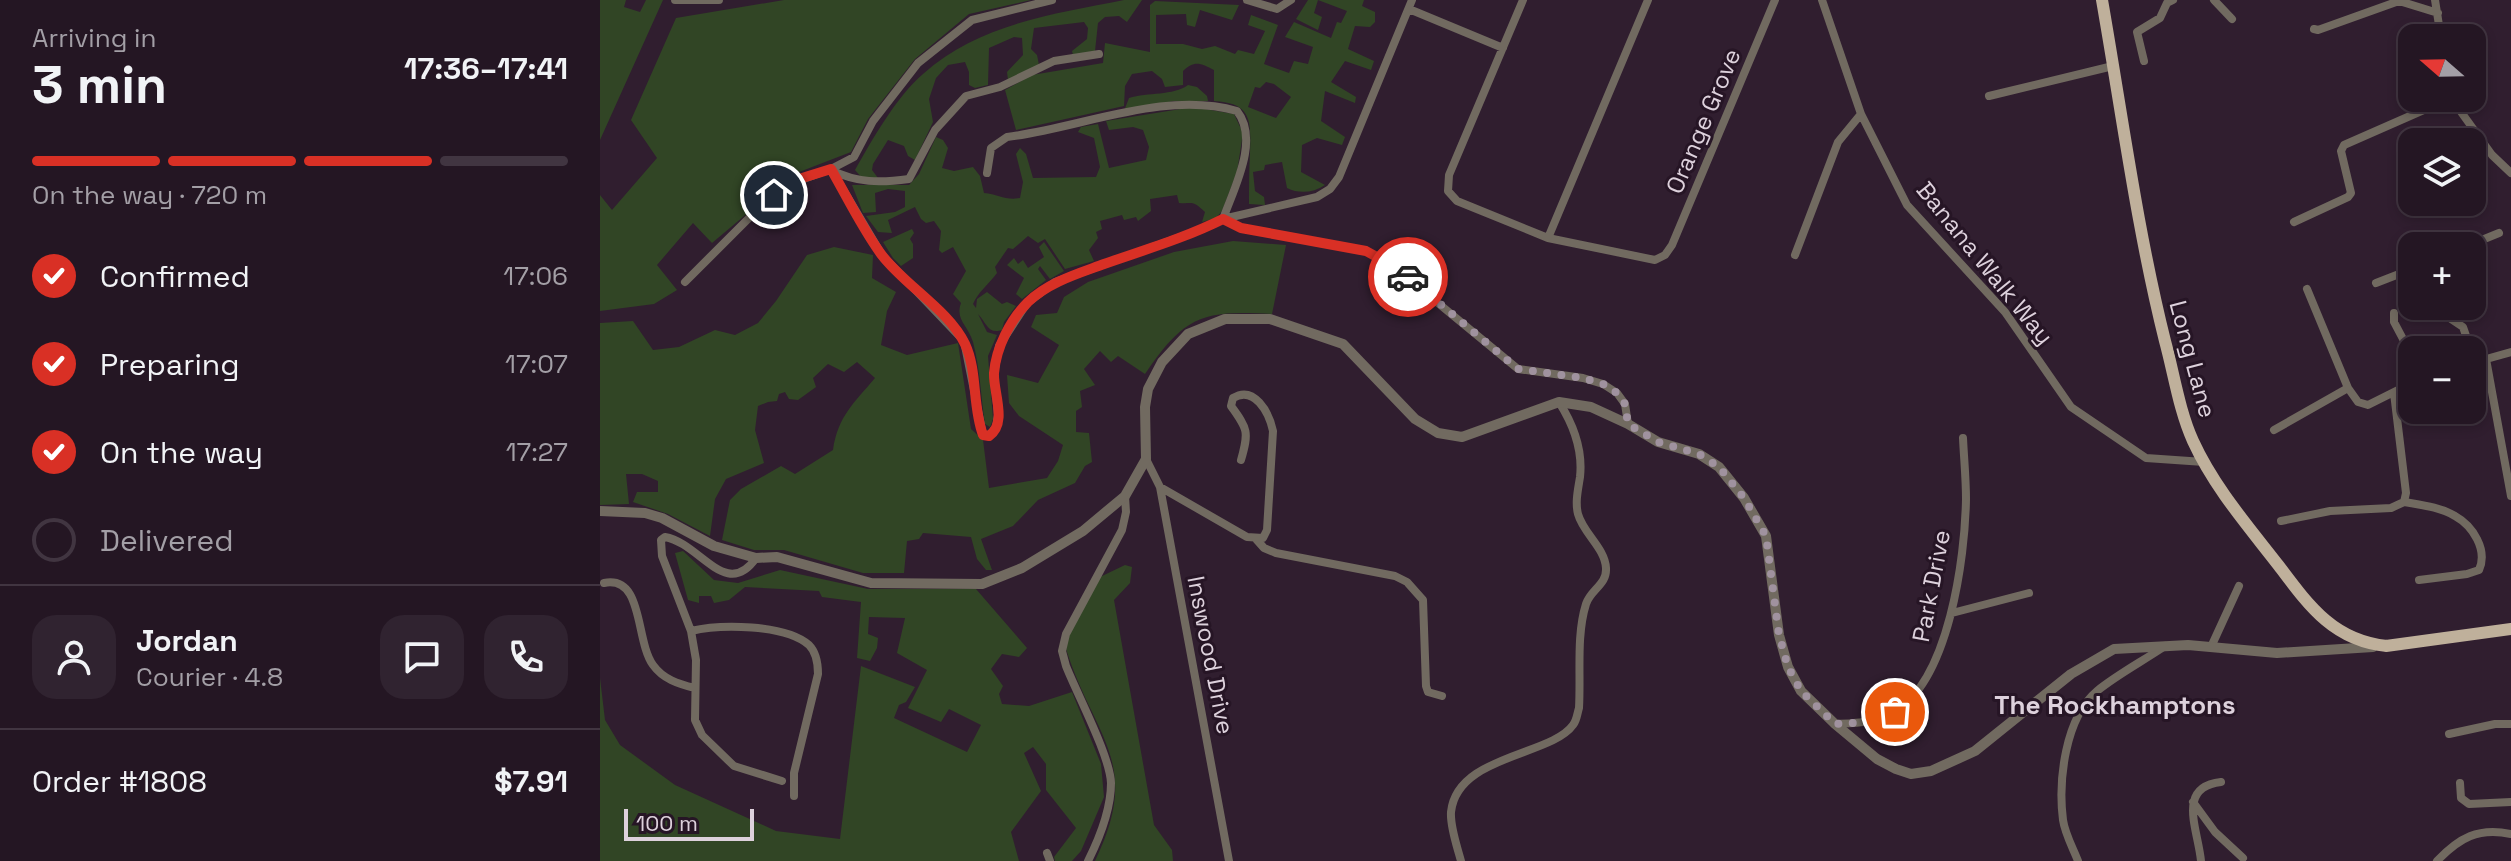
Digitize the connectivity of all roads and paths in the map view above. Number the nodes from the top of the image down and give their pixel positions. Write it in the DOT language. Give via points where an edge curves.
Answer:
graph roads {
  1 [pos="675,0"];
  2 [pos="719,0"];
  3 [pos="1052,0"];
  4 [pos="1247,0"];
  5 [pos="1291,0"];
  6 [pos="1523,0"];
  7 [pos="1648,0"];
  8 [pos="1775,0"];
  9 [pos="1822,0"];
  10 [pos="2102,0"];
  11 [pos="2173,0"];
  12 [pos="2214,0"];
  13 [pos="2435,0"];
  14 [pos="1410,4"];
  15 [pos="2438,13"];
  16 [pos="2232,19"];
  17 [pos="2439,24"];
  18 [pos="2314,29"];
  19 [pos="1503,48"];
  20 [pos="1099,54"];
  21 [pos="2144,61"];
  22 [pos="2113,66"];
  23 [pos="1989,96"];
  24 [pos="2419,112"];
  25 [pos="2461,112"];
  26 [pos="1861,114"];
  27 [pos="831,169"];
  28 [pos="987,173"];
  29 [pos="2511,173"];
  30 [pos="1223,219"];
  31 [pos="2294,222"];
  32 [pos="2499,233"];
  33 [pos="1548,238"];
  34 [pos="2486,238"];
  35 [pos="1795,255"];
  36 [pos="2398,274"];
  37 [pos="685,282"];
  38 [pos="2376,283"];
  39 [pos="2307,289"];
  40 [pos="2394,313"];
  41 [pos="2452,320"];
  42 [pos="2401,336"];
  43 [pos="2466,336"];
  44 [pos="2511,352"];
  45 [pos="2486,359"];
  46 [pos="2348,388"];
  47 [pos="2398,391"];
  48 [pos="2394,393"];
  49 [pos="1559,402"];
  50 [pos="1628,424"];
  51 [pos="2274,430"];
  52 [pos="1963,438"];
  53 [pos="1146,459"];
  54 [pos="1241,460"];
  55 [pos="2205,462"];
  56 [pos="1160,487"];
  57 [pos="1125,496"];
  58 [pos="2511,496"];
  59 [pos="2404,502"];
  60 [pos="600,511"];
  61 [pos="2281,521"];
  62 [pos="1256,539"];
  63 [pos="756,558"];
  64 [pos="2419,580"];
  65 [pos="604,583"];
  66 [pos="2239,586"];
  67 [pos="2029,593"];
  68 [pos="1952,613"];
  69 [pos="2511,629"];
  70 [pos="691,631"];
  71 [pos="2166,645"];
  72 [pos="2386,646"];
  73 [pos="2211,647"];
  74 [pos="695,688"];
  75 [pos="1442,696"];
  76 [pos="1835,724"];
  77 [pos="2511,724"];
  78 [pos="2449,734"];
  79 [pos="782,781"];
  80 [pos="2221,782"];
  81 [pos="2460,783"];
  82 [pos="794,796"];
  83 [pos="2193,802"];
  84 [pos="2511,802"];
  85 [pos="2511,834"];
  86 [pos="2243,858"];
  87 [pos="1088,861"];
  88 [pos="1229,861"];
  89 [pos="1461,861"];
  90 [pos="2078,861"];
  91 [pos="2201,861"];
  92 [pos="2437,861"];
  1 -- 2 [label="street"];
  3 -- 27 [label="street" via="972,20 918,63 873,121 854,157"];
  4 -- 5 [label="street" via="1277,9"];
  6 -- 19 [label="street"];
  7 -- 33 [label="street"];
  8 -- 33 [label="street, Orange Grove" via="1665,255 1647,260"];
  9 -- 26 [label="street, Banana Walk Way"];
  10 -- 22 [label="main road, Long Lane"];
  11 -- 21 [label="street" via="2160,18 2137,32"];
  12 -- 16 [label="street"];
  13 -- 15 [label="street"];
  14 -- 19 [label="street"];
  14 -- 30 [label="street" via="1330,189 1317,197"];
  15 -- 17 [label="street"];
  15 -- 18 [label="street" via="2399,1"];
  19 -- 33 [label="street" via="1449,175 1448,191 1457,201"];
  20 -- 27 [label="street" via="1054,61 1000,87 966,96 935,130 909,179 851,179"];
  22 -- 23 [label="street"];
  22 -- 55 [label="main road, Long Lane" via="2154,298 2185,419"];
  24 -- 31 [label="street" via="2344,145 2351,193"];
  25 -- 29 [label="street"];
  26 -- 35 [label="street" via="1838,142"];
  26 -- 55 [label="street, Banana Walk Way" via="1907,205 2005,312 2071,407 2146,458"];
  27 -- 30 [label="street" via="882,255 964,341 980,427 989,436 998,415 994,374 999,346 1027,303 1055,282"];
  27 -- 37 [label="street" via="787,185"];
  28 -- 30 [label="street" via="991,148 1007,137 1154,107 1194,103 1226,108 1237,111 1248,131"];
  30 -- 50 [label="street" via="1241,228 1366,251 1393,266 1518,369 1583,378 1617,393"];
  32 -- 34 [label="street"];
  36 -- 38 [label="street"];
  39 -- 46 [label="street"];
  40 -- 42 [label="street"];
  41 -- 43 [label="street"];
  44 -- 45 [label="street"];
  45 -- 58 [label="street"];
  46 -- 48 [label="street" via="2362,405"];
  46 -- 51 [label="street"];
  47 -- 48 [label="street"];
  48 -- 59 [label="street"];
  49 -- 50 [label="street" via="1591,407"];
  49 -- 53 [label="street" via="1453,437 1415,419 1343,344 1270,319 1225,319 1188,334 1162,362 1146,398"];
  49 -- 89 [label="street" via="1575,433 1578,513 1607,566 1605,580 1590,595 1583,615 1579,708 1566,733 1501,759 1462,788 1451,814"];
  50 -- 76 [label="street" via="1658,442 1699,454 1719,467 1744,498 1766,536 1788,667 1801,691"];
  52 -- 68 [label="street, Park Drive" via="1966,501"];
  53 -- 56 [label="street, Inswood Drive"];
  53 -- 57 [label="street"];
  54 -- 62 [label="street" via="1248,436 1231,406 1241,393 1259,402 1273,431 1267,530"];
  55 -- 72 [label="main road, Long Lane" via="2224,496 2321,617 2345,635"];
  56 -- 62 [label="street"];
  56 -- 88 [label="street, Inswood Drive"];
  57 -- 63 [label="street" via="1083,531 1022,568 982,584 871,583 777,557"];
  57 -- 87 [label="street" via="1122,530 1062,651 1111,780 1100,837"];
  59 -- 61 [label="street"];
  59 -- 64 [label="street" via="2456,516 2478,539 2484,559 2479,570 2467,574"];
  60 -- 63 [label="street" via="662,518 714,546"];
  62 -- 75 [label="street" via="1276,553 1407,582 1423,600 1426,686 1428,692"];
  63 -- 70 [label="street" via="743,571 725,574 681,542 661,540 662,556"];
  65 -- 74 [label="street" via="625,585 631,593 652,664 676,684"];
  66 -- 73 [label="street"];
  67 -- 68 [label="street"];
  68 -- 76 [label="street, Park Drive" via="1937,660 1916,695 1895,712 1870,722"];
  69 -- 72 [label="main road"];
  70 -- 74 [label="street"];
  70 -- 82 [label="street" via="712,626 773,630 809,645 818,674 794,773"];
  71 -- 73 [label="street"];
  71 -- 76 [label="street" via="2106,652 1975,751 1931,771 1911,774 1896,769"];
  71 -- 90 [label="street" via="2095,693 2067,745 2063,823"];
  72 -- 73 [label="street" via="2277,653"];
  74 -- 79 [label="street" via="695,720 702,735 734,766"];
  77 -- 78 [label="street"];
  80 -- 83 [label="street" via="2200,787"];
  81 -- 84 [label="street" via="2461,798 2469,804"];
  83 -- 86 [label="street"];
  83 -- 91 [label="street"];
  85 -- 92 [label="street" via="2462,837"];
}
